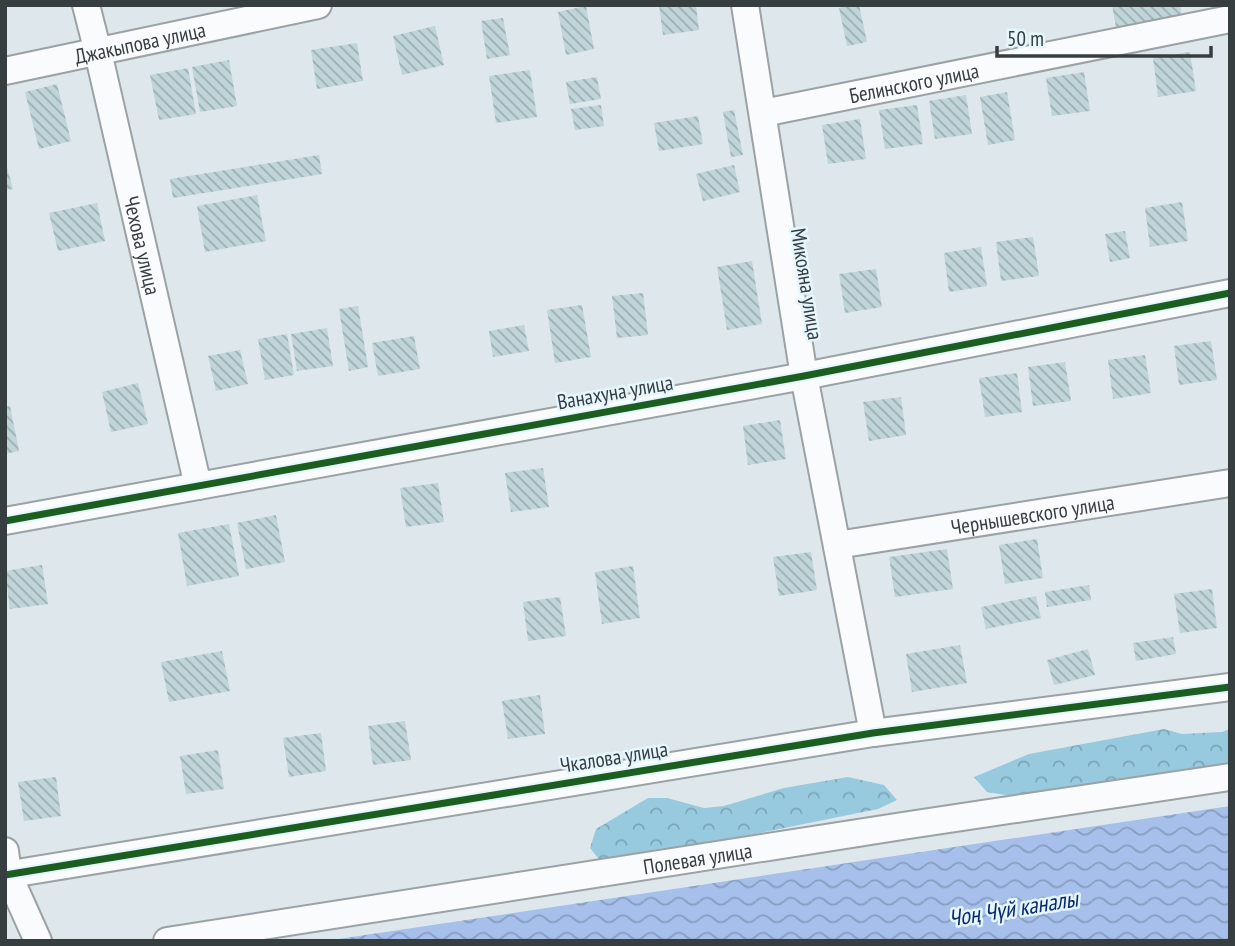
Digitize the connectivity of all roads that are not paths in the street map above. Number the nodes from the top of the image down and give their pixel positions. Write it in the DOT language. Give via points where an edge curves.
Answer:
graph roads {
  1 [pos="86,5"];
  2 [pos="318,5"];
  3 [pos="745,5"];
  4 [pos="1230,19"];
  5 [pos="98,52"];
  6 [pos="5,71"];
  7 [pos="762,113"];
  8 [pos="1230,293"];
  9 [pos="804,376"];
  10 [pos="1230,483"];
  11 [pos="198,486"];
  12 [pos="5,521"];
  13 [pos="837,545"];
  14 [pos="1230,687"];
  15 [pos="873,733"];
  16 [pos="1230,777"];
  17 [pos="6,867"];
  18 [pos="38,941"];
  19 [pos="167,941"];
  1 -- 5 [label="street, Чехова улица"];
  2 -- 5 [label="street, Джакыпова улица"];
  3 -- 7 [label="street, Микояна улица"];
  4 -- 7 [label="street, Белинского улица"];
  5 -- 6 [label="street, Джакыпова улица"];
  5 -- 11 [label="street, Чехова улица"];
  7 -- 9 [label="street, Микояна улица"];
  8 -- 9 [label="street, Ванахуна улица"];
  9 -- 11 [label="street, Ванахуна улица"];
  9 -- 13 [label="street, Микояна улица"];
  10 -- 13 [label="street, Чернышевского улица"];
  11 -- 12 [label="street, Ванахуна улица"];
  13 -- 15 [label="street, Микояна улица"];
  14 -- 15 [label="street, Чкалова улица"];
  15 -- 17 [label="street, Чкалова улица"];
  16 -- 19 [label="street, Полевая улица"];
  17 -- 18 [label="street"];
}
